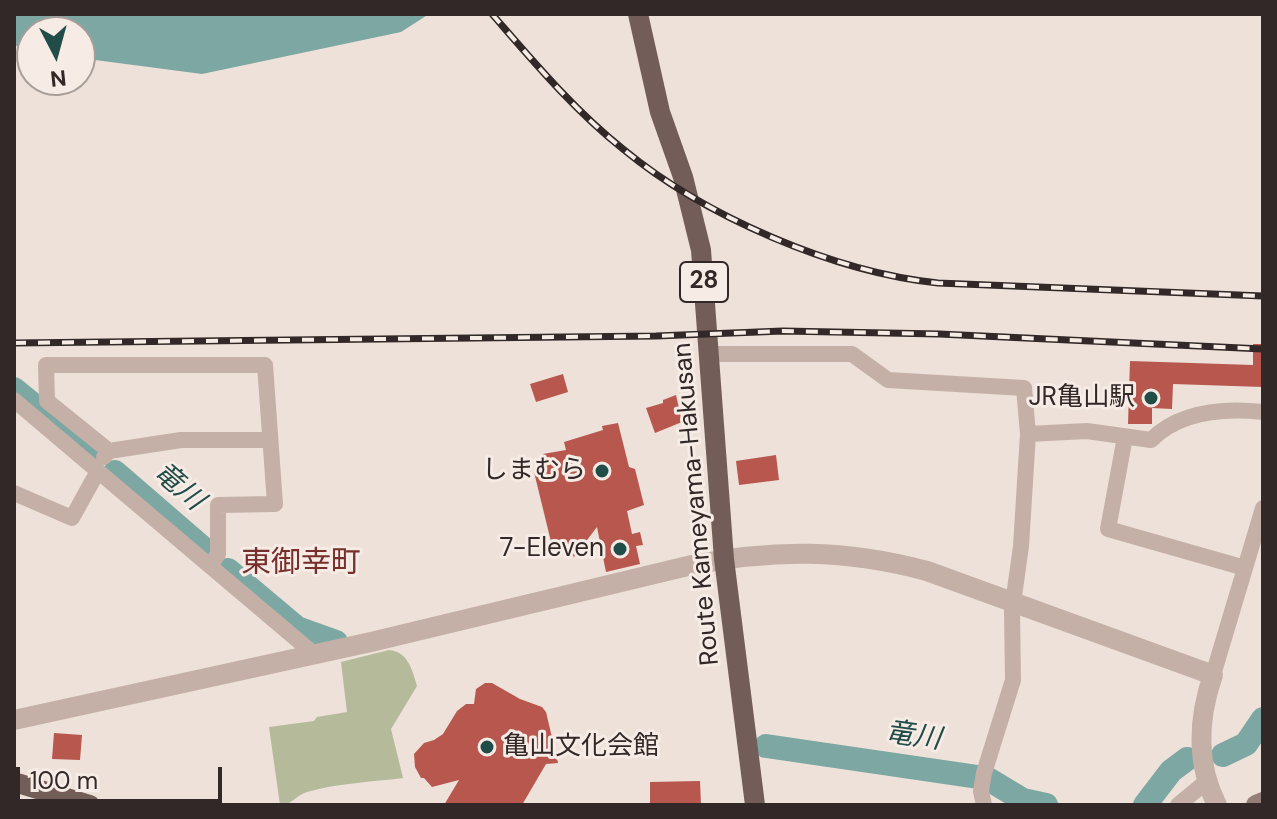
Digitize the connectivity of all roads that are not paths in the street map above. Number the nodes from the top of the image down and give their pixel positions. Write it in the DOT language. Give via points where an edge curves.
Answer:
graph roads {
  1 [pos="642,16"];
  2 [pos="710,354"];
  3 [pos="14,400"];
  4 [pos="1263,412"];
  5 [pos="1028,434"];
  6 [pos="1125,437"];
  7 [pos="270,440"];
  8 [pos="109,451"];
  9 [pos="96,470"];
  10 [pos="14,493"];
  11 [pos="1263,508"];
  12 [pos="724,559"];
  13 [pos="210,566"];
  14 [pos="1245,568"];
  15 [pos="1014,602"];
  16 [pos="314,654"];
  17 [pos="1213,675"];
  18 [pos="15,715"];
  19 [pos="14,782"];
  20 [pos="1206,782"];
  21 [pos="1263,802"];
  22 [pos="1217,804"];
  23 [pos="90,805"];
  24 [pos="755,805"];
  25 [pos="984,805"];
  26 [pos="1178,805"];
  27 [pos="1256,805"];
  1 -- 2 [label="main road, Route Kameyama-Hakusan / 28" via="660,112 699,240"];
  2 -- 5 [label="street" via="852,354 888,380 1024,388"];
  2 -- 12 [label="main road, Route Kameyama-Hakusan / 28"];
  3 -- 9 [label="street"];
  4 -- 6 [label="street" via="1205,412 1151,440"];
  5 -- 6 [label="street" via="1087,431"];
  5 -- 15 [label="street"];
  6 -- 14 [label="street" via="1108,529"];
  7 -- 8 [label="street" via="181,440"];
  7 -- 8 [label="street" via="265,365 46,365 47,401"];
  7 -- 13 [label="street" via="275,504 218,505 218,554"];
  8 -- 9 [label="street"];
  9 -- 10 [label="street" via="72,518"];
  9 -- 13 [label="street"];
  11 -- 14 [label="street"];
  12 -- 15 [label="street" via="828,552 880,559"];
  12 -- 16 [label="street"];
  12 -- 24 [label="main road, Route Kameyama-Hakusan / 28"];
  13 -- 16 [label="street"];
  14 -- 17 [label="street"];
  15 -- 17 [label="street"];
  15 -- 25 [label="street" via="1013,680 983,779"];
  16 -- 18 [label="street"];
  17 -- 20 [label="street" via="1201,733"];
  19 -- 23 [label="main road"];
  20 -- 22 [label="street"];
  20 -- 26 [label="street"];
  21 -- 27 [label="main road"];
}
